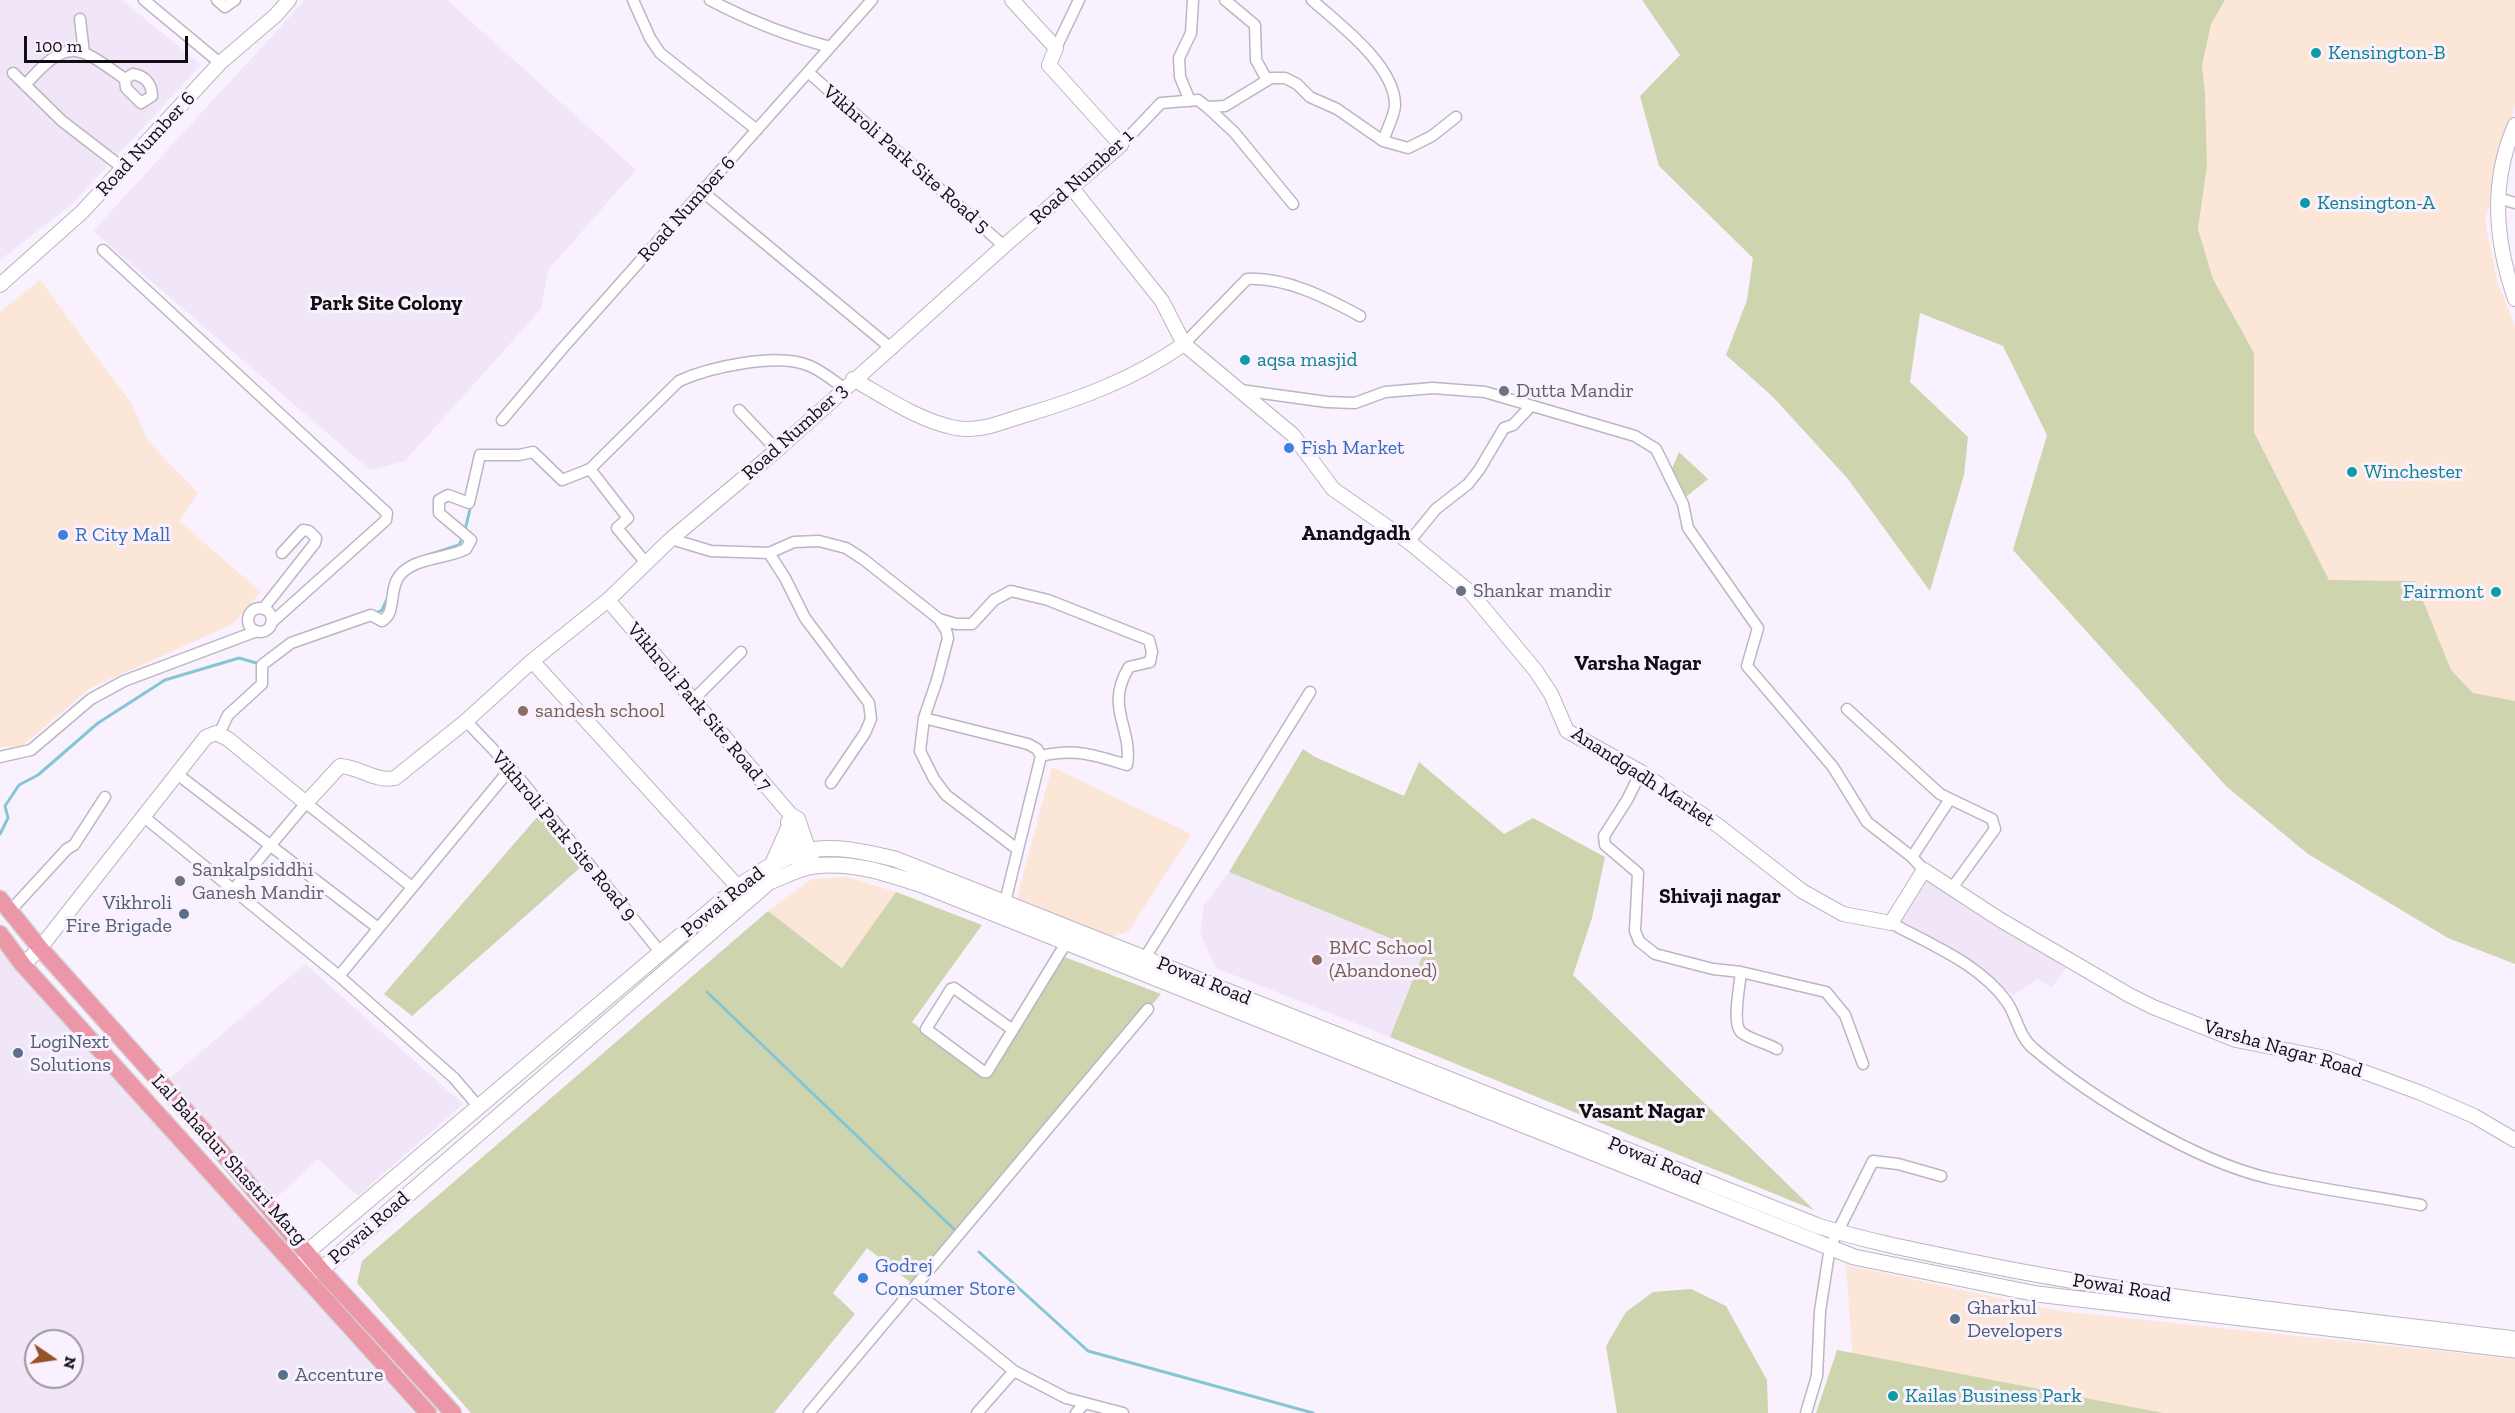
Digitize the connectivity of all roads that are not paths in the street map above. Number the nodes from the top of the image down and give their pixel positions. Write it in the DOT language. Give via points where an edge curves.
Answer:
graph roads {
  1 [pos="144,0"];
  2 [pos="217,0"];
  3 [pos="235,0"];
  4 [pos="289,0"];
  5 [pos="633,0"];
  6 [pos="710,0"];
  7 [pos="872,0"];
  8 [pos="1012,0"];
  9 [pos="1079,0"];
  10 [pos="1192,0"];
  11 [pos="1226,0"];
  12 [pos="1312,0"];
  13 [pos="80,19"];
  14 [pos="830,47"];
  15 [pos="1056,48"];
  16 [pos="84,52"];
  17 [pos="220,63"];
  18 [pos="808,72"];
  19 [pos="13,74"];
  20 [pos="125,79"];
  21 [pos="1268,80"];
  22 [pos="25,85"];
  23 [pos="1190,101"];
  24 [pos="1207,107"];
  25 [pos="1456,117"];
  26 [pos="2515,125"];
  27 [pos="757,130"];
  28 [pos="1383,141"];
  29 [pos="1122,146"];
  30 [pos="2515,146"];
  31 [pos="123,168"];
  32 [pos="1072,188"];
  33 [pos="703,192"];
  34 [pos="2510,202"];
  35 [pos="1293,204"];
  36 [pos="1004,246"];
  37 [pos="103,250"];
  38 [pos="2515,277"];
  39 [pos="0,285"];
  40 [pos="2515,299"];
  41 [pos="1360,316"];
  42 [pos="1184,344"];
  43 [pos="892,349"];
  44 [pos="849,384"];
  45 [pos="1240,390"];
  46 [pos="1530,407"];
  47 [pos="739,410"];
  48 [pos="502,420"];
  49 [pos="777,450"];
  50 [pos="590,469"];
  51 [pos="671,539"];
  52 [pos="1409,542"];
  53 [pos="282,553"];
  54 [pos="769,553"];
  55 [pos="646,563"];
  56 [pos="608,600"];
  57 [pos="263,609"];
  58 [pos="939,619"];
  59 [pos="271,623"];
  60 [pos="257,631"];
  61 [pos="741,652"];
  62 [pos="532,661"];
  63 [pos="1310,692"];
  64 [pos="693,700"];
  65 [pos="1847,709"];
  66 [pos="924,718"];
  67 [pos="466,721"];
  68 [pos="219,734"];
  69 [pos="1041,756"];
  70 [pos="0,757"];
  71 [pos="511,768"];
  72 [pos="1641,772"];
  73 [pos="177,774"];
  74 [pos="831,783"];
  75 [pos="105,797"];
  76 [pos="1950,799"];
  77 [pos="306,803"];
  78 [pos="144,817"];
  79 [pos="789,821"];
  80 [pos="271,846"];
  81 [pos="1017,849"];
  82 [pos="803,851"];
  83 [pos="1912,857"];
  84 [pos="773,863"];
  85 [pos="807,868"];
  86 [pos="1924,870"];
  87 [pos="738,887"];
  88 [pos="412,888"];
  89 [pos="1952,888"];
  90 [pos="233,890"];
  91 [pos="1005,902"];
  92 [pos="5,905"];
  93 [pos="1891,923"];
  94 [pos="378,928"];
  95 [pos="0,934"];
  96 [pos="1066,943"];
  97 [pos="40,948"];
  98 [pos="661,953"];
  99 [pos="1145,958"];
  100 [pos="23,965"];
  101 [pos="1136,971"];
  102 [pos="1741,972"];
  103 [pos="339,976"];
  104 [pos="1148,1009"];
  105 [pos="1013,1030"];
  106 [pos="1777,1049"];
  107 [pos="1863,1064"];
  108 [pos="478,1106"];
  109 [pos="204,1131"];
  110 [pos="2515,1140"];
  111 [pos="188,1147"];
  112 [pos="1941,1176"];
  113 [pos="1694,1185"];
  114 [pos="2421,1205"];
  115 [pos="1837,1232"];
  116 [pos="1830,1247"];
  117 [pos="306,1253"];
  118 [pos="321,1270"];
  119 [pos="303,1274"];
  120 [pos="914,1289"];
  121 [pos="2515,1339"];
  122 [pos="2492,1342"];
  123 [pos="2515,1350"];
  124 [pos="1014,1371"];
  125 [pos="1085,1403"];
  126 [pos="428,1413"];
  127 [pos="453,1413"];
  128 [pos="809,1413"];
  129 [pos="976,1413"];
  130 [pos="1076,1413"];
  131 [pos="1123,1413"];
  132 [pos="1806,1413"];
  1 -- 17 [label="street"];
  2 -- 3 [label="street" via="225,7"];
  4 -- 17 [label="street, Road Number 6"];
  5 -- 27 [label="street" via="660,53"];
  6 -- 14 [label="street" via="780,32"];
  7 -- 14 [label="street, Road Number 6"];
  8 -- 15 [label="street"];
  9 -- 15 [label="street"];
  10 -- 23 [label="street" via="1191,33 1179,57 1180,77"];
  11 -- 21 [label="street" via="1255,25 1256,60"];
  12 -- 28 [label="street" via="1370,51 1392,89 1395,107"];
  13 -- 16 [label="street"];
  14 -- 18 [label="street, Road Number 6"];
  15 -- 29 [label="street" via="1049,65"];
  16 -- 20 [label="street"];
  16 -- 22 [label="street" via="69,50 54,58"];
  17 -- 31 [label="street, Road Number 6"];
  18 -- 27 [label="street, Road Number 6"];
  18 -- 36 [label="street, Vikhroli Park Site Road 5"];
  19 -- 22 [label="street"];
  21 -- 24 [label="street" via="1225,106"];
  21 -- 28 [label="street" via="1285,78 1297,84 1310,97 1337,109"];
  22 -- 31 [label="street" via="62,121"];
  23 -- 24 [label="street, Road Number 1" via="1198,100"];
  23 -- 29 [label="street, Road Number 1" via="1161,102"];
  24 -- 35 [label="street" via="1234,132"];
  25 -- 28 [label="street" via="1408,148"];
  26 -- 40 [label="street" via="2500,169 2498,198 2507,277"];
  27 -- 33 [label="street, Road Number 6"];
  29 -- 32 [label="street, Road Number 1"];
  30 -- 34 [label="street" via="2507,166"];
  31 -- 39 [label="street, Road Number 6" via="82,212"];
  32 -- 36 [label="street, Road Number 1"];
  32 -- 42 [label="street, Anandgadh Market" via="1162,302"];
  33 -- 43 [label="street"];
  33 -- 48 [label="street, Road Number 6"];
  34 -- 38 [label="street" via="2505,215"];
  36 -- 43 [label="street, Road Number 1"];
  37 -- 59 [label="street" via="387,513 386,520"];
  41 -- 42 [label="street" via="1330,299 1262,279 1247,279"];
  42 -- 44 [label="street, Road Number 3" via="1122,381 983,429 955,428"];
  42 -- 45 [label="street, Anandgadh Market"];
  43 -- 44 [label="street, Road Number 1"];
  44 -- 49 [label="street, Road Number 3"];
  44 -- 50 [label="street" via="810,366 762,360 693,374 679,381"];
  45 -- 46 [label="street" via="1355,403 1385,392 1433,388 1485,392"];
  45 -- 52 [label="street, Anandgadh Market" via="1293,435 1333,489"];
  46 -- 52 [label="street" via="1513,425 1504,428 1468,484 1436,509"];
  46 -- 83 [label="street" via="1635,436 1656,449 1683,504 1688,528 1758,628 1747,666 1833,767 1867,822"];
  47 -- 49 [label="street"];
  49 -- 51 [label="street, Road Number 3"];
  50 -- 55 [label="street" via="628,518 617,528"];
  50 -- 68 [label="street" via="562,480 533,452 480,455 469,503 448,495 439,500 439,513 471,540 466,549 412,566 400,575 392,591 390,612 382,621 371,615 291,643 262,665 262,684 228,715"];
  51 -- 54 [label="street" via="711,551"];
  51 -- 55 [label="street, Road Number 3"];
  52 -- 72 [label="street, Anandgadh Market" via="1471,593 1536,670 1567,731"];
  53 -- 57 [label="street" via="303,530 316,538"];
  54 -- 58 [label="street" via="794,542 819,541 846,548"];
  54 -- 74 [label="street" via="805,618 869,703 871,719 865,733"];
  55 -- 56 [label="street, Road Number 3"];
  56 -- 62 [label="street, Road Number 3"];
  56 -- 64 [label="street, Vikhroli Park Site Road 7"];
  57 -- 59 [label="street" via="270,614"];
  57 -- 60 [label="street" via="254,609 249,616 250,626"];
  58 -- 66 [label="street" via="948,638"];
  58 -- 69 [label="street" via="972,624 994,600 1011,591 1048,600 1149,640 1150,662 1129,667 1120,682 1119,715 1129,753 1127,765 1092,754 1064,751"];
  59 -- 60 [label="street" via="266,630"];
  60 -- 70 [label="street" via="124,681 91,699 31,750"];
  61 -- 64 [label="street"];
  62 -- 67 [label="street, Road Number 3"];
  62 -- 87 [label="street"];
  63 -- 99 [label="street"];
  64 -- 79 [label="street, Vikhroli Park Site Road 7"];
  65 -- 76 [label="street"];
  66 -- 69 [label="street" via="1028,744"];
  66 -- 81 [label="street" via="920,751 934,779 946,795"];
  67 -- 71 [label="street, Vikhroli Park Site Road 9"];
  67 -- 77 [label="street, Road Number 3" via="395,778 384,780 340,766"];
  68 -- 73 [label="street" via="206,737"];
  68 -- 77 [label="street"];
  69 -- 81 [label="street"];
  71 -- 88 [label="street"];
  71 -- 98 [label="street, Vikhroli Park Site Road 9"];
  72 -- 93 [label="street, Anandgadh Market" via="1802,891 1843,914"];
  72 -- 102 [label="street" via="1604,836 1605,845 1638,873 1635,931 1639,941 1655,954"];
  73 -- 78 [label="street"];
  73 -- 80 [label="street"];
  75 -- 92 [label="street" via="74,845"];
  76 -- 83 [label="street"];
  76 -- 89 [label="street" via="1995,824"];
  77 -- 80 [label="street"];
  77 -- 88 [label="street"];
  78 -- 90 [label="street"];
  78 -- 97 [label="street"];
  79 -- 82 [label="street, Vikhroli Park Site Road 7"];
  79 -- 84 [label="main road"];
  80 -- 90 [label="street"];
  80 -- 94 [label="street"];
  81 -- 91 [label="street"];
  82 -- 84 [label="main road, Powai Road"];
  82 -- 85 [label="street, Vikhroli Park Site Road 7"];
  82 -- 91 [label="main road, Powai Road" via="851,848 895,859"];
  83 -- 86 [label="street"];
  84 -- 87 [label="main road, Powai Road"];
  85 -- 96 [label="main road, Powai Road" via="850,866 891,874"];
  85 -- 118 [label="main road, Powai Road" via="769,882"];
  86 -- 89 [label="street, Varsha Nagar Road"];
  86 -- 93 [label="street"];
  87 -- 98 [label="main road, Powai Road"];
  88 -- 94 [label="street"];
  89 -- 110 [label="street, Varsha Nagar Road" via="2153,1007 2236,1040 2326,1058 2464,1112"];
  90 -- 103 [label="street"];
  91 -- 99 [label="main road, Powai Road"];
  92 -- 97 [label="main road, Lal Bahadur Shastri Marg"];
  93 -- 114 [label="street" via="1986,979 2008,1004 2031,1047 2106,1102 2174,1140 2267,1177"];
  94 -- 103 [label="street"];
  95 -- 100 [label="main road, Lal Bahadur Shastri Marg"];
  96 -- 101 [label="main road, Powai Road"];
  96 -- 105 [label="street"];
  97 -- 100 [label="street"];
  97 -- 109 [label="main road, Lal Bahadur Shastri Marg"];
  98 -- 108 [label="main road, Powai Road"];
  99 -- 101 [label="street"];
  99 -- 113 [label="main road, Powai Road"];
  100 -- 111 [label="main road, Lal Bahadur Shastri Marg"];
  101 -- 113 [label="main road, Powai Road"];
  102 -- 106 [label="street" via="1737,1027"];
  102 -- 107 [label="street" via="1826,992 1845,1015"];
  103 -- 108 [label="street" via="454,1078"];
  104 -- 120 [label="street"];
  105 -- 105 [label="street" via="985,1072 926,1029 954,988"];
  108 -- 117 [label="main road, Powai Road"];
  109 -- 111 [label="main road"];
  109 -- 117 [label="main road, Lal Bahadur Shastri Marg"];
  111 -- 119 [label="main road, Lal Bahadur Shastri Marg"];
  112 -- 115 [label="street" via="1874,1161"];
  113 -- 115 [label="main road, Powai Road"];
  113 -- 116 [label="main road, Powai Road"];
  115 -- 116 [label="street"];
  115 -- 122 [label="main road, Powai Road" via="2040,1276"];
  116 -- 122 [label="main road, Powai Road" via="1854,1257 2037,1294"];
  116 -- 132 [label="street" via="1820,1311 1817,1376"];
  117 -- 118 [label="main road, Lal Bahadur Shastri Marg"];
  117 -- 119 [label="main road, Powai Road"];
  118 -- 119 [label="main road, Powai Road"];
  118 -- 127 [label="main road"];
  119 -- 126 [label="main road, Lal Bahadur Shastri Marg"];
  120 -- 124 [label="street"];
  120 -- 128 [label="street"];
  121 -- 122 [label="main road, Powai Road"];
  122 -- 123 [label="main road, Powai Road"];
  124 -- 125 [label="street" via="1066,1398"];
  124 -- 129 [label="street"];
  125 -- 130 [label="street"];
  125 -- 131 [label="street"];
}
